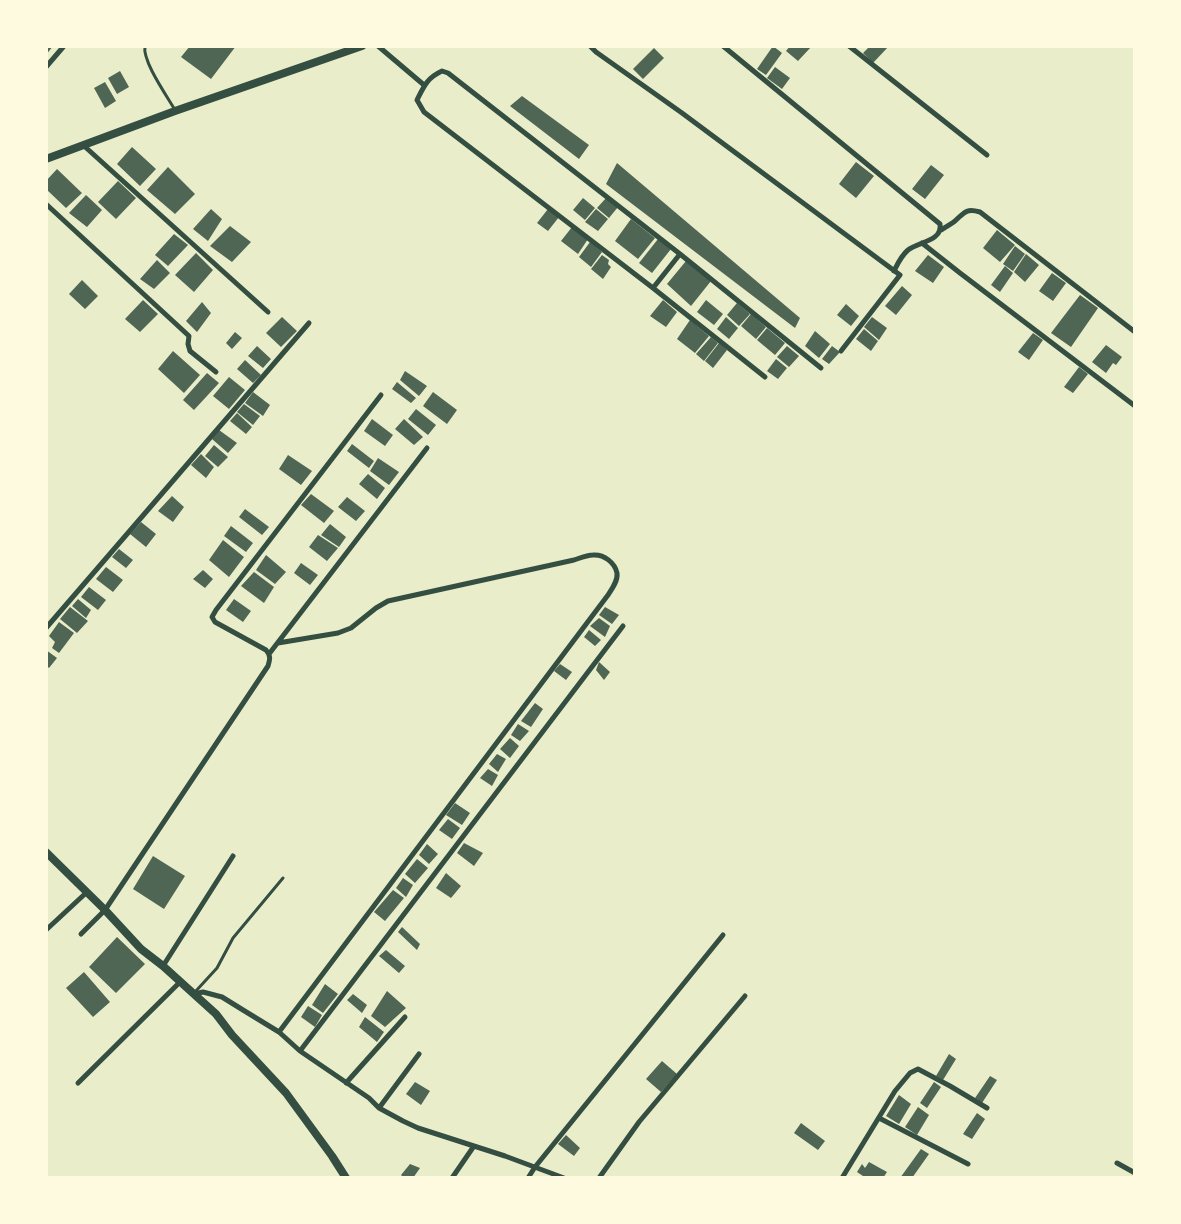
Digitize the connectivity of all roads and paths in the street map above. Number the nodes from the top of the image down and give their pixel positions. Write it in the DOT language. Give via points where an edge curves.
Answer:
graph roads {
  1 [pos="64,46"];
  2 [pos="145,46"];
  3 [pos="362,46"];
  4 [pos="378,46"];
  5 [pos="590,46"];
  6 [pos="723,46"];
  7 [pos="849,46"];
  8 [pos="46,67"];
  9 [pos="424,85"];
  10 [pos="176,111"];
  11 [pos="82,145"];
  12 [pos="987,155"];
  13 [pos="46,158"];
  14 [pos="46,204"];
  15 [pos="941,230"];
  16 [pos="922,243"];
  17 [pos="680,254"];
  18 [pos="894,271"];
  19 [pos="653,288"];
  20 [pos="268,312"];
  21 [pos="309,323"];
  22 [pos="1135,332"];
  23 [pos="841,351"];
  24 [pos="822,368"];
  25 [pos="216,372"];
  26 [pos="766,377"];
  27 [pos="381,395"];
  28 [pos="1135,406"];
  29 [pos="427,448"];
  30 [pos="623,626"];
  31 [pos="46,628"];
  32 [pos="278,643"];
  33 [pos="269,654"];
  34 [pos="46,852"];
  35 [pos="233,856"];
  36 [pos="283,878"];
  37 [pos="87,892"];
  38 [pos="105,910"];
  39 [pos="46,930"];
  40 [pos="80,934"];
  41 [pos="722,936"];
  42 [pos="163,966"];
  43 [pos="180,982"];
  44 [pos="194,994"];
  45 [pos="744,996"];
  46 [pos="405,1017"];
  47 [pos="279,1032"];
  48 [pos="300,1051"];
  49 [pos="419,1054"];
  50 [pos="78,1083"];
  51 [pos="346,1083"];
  52 [pos="379,1108"];
  53 [pos="987,1108"];
  54 [pos="879,1118"];
  55 [pos="474,1146"];
  56 [pos="1117,1163"];
  57 [pos="968,1164"];
  58 [pos="535,1167"];
  59 [pos="1135,1173"];
  60 [pos="346,1178"];
  61 [pos="452,1178"];
  62 [pos="528,1178"];
  63 [pos="564,1178"];
  64 [pos="599,1178"];
  65 [pos="842,1178"];
  1 -- 8 [label="street"];
  2 -- 10 [label="lane" via="148,63"];
  3 -- 10 [label="street"];
  4 -- 9 [label="street"];
  5 -- 18 [label="street"];
  6 -- 15 [label="street" via="938,221"];
  7 -- 12 [label="street"];
  9 -- 17 [label="street" via="433,76 448,73"];
  9 -- 19 [label="street" via="418,100 424,112"];
  10 -- 11 [label="street"];
  11 -- 13 [label="street"];
  11 -- 20 [label="street"];
  14 -- 25 [label="street" via="189,336 190,351"];
  15 -- 16 [label="street"];
  15 -- 22 [label="street" via="970,209 980,212"];
  16 -- 18 [label="street" via="905,252"];
  16 -- 28 [label="street"];
  17 -- 19 [label="street"];
  17 -- 24 [label="street"];
  18 -- 23 [label="street" via="900,275"];
  19 -- 26 [label="street"];
  21 -- 31 [label="street"];
  27 -- 33 [label="street" via="212,617 215,622"];
  29 -- 32 [label="street"];
  30 -- 48 [label="street"];
  32 -- 33 [label="street"];
  32 -- 47 [label="street" via="338,633 351,628 388,601 593,555 603,556 611,562 617,573 608,595"];
  33 -- 38 [label="street" via="268,666"];
  34 -- 37 [label="street"];
  35 -- 42 [label="street"];
  36 -- 44 [label="lane" via="233,938 216,968"];
  37 -- 38 [label="street"];
  37 -- 39 [label="street"];
  38 -- 40 [label="street"];
  38 -- 42 [label="street" via="140,949"];
  41 -- 58 [label="street"];
  42 -- 43 [label="street"];
  43 -- 44 [label="street"];
  43 -- 50 [label="street"];
  44 -- 47 [label="street" via="203,992 222,997"];
  44 -- 60 [label="street" via="216,1014 286,1093"];
  45 -- 64 [label="street" via="639,1122"];
  46 -- 51 [label="street"];
  47 -- 48 [label="street"];
  48 -- 51 [label="street"];
  49 -- 52 [label="street"];
  51 -- 52 [label="street"];
  52 -- 55 [label="street" via="403,1122"];
  53 -- 54 [label="street" via="918,1070 910,1073 895,1091"];
  54 -- 57 [label="street"];
  54 -- 65 [label="street"];
  55 -- 58 [label="street"];
  55 -- 61 [label="street"];
  56 -- 59 [label="street"];
  58 -- 62 [label="street"];
  58 -- 63 [label="street"];
}
